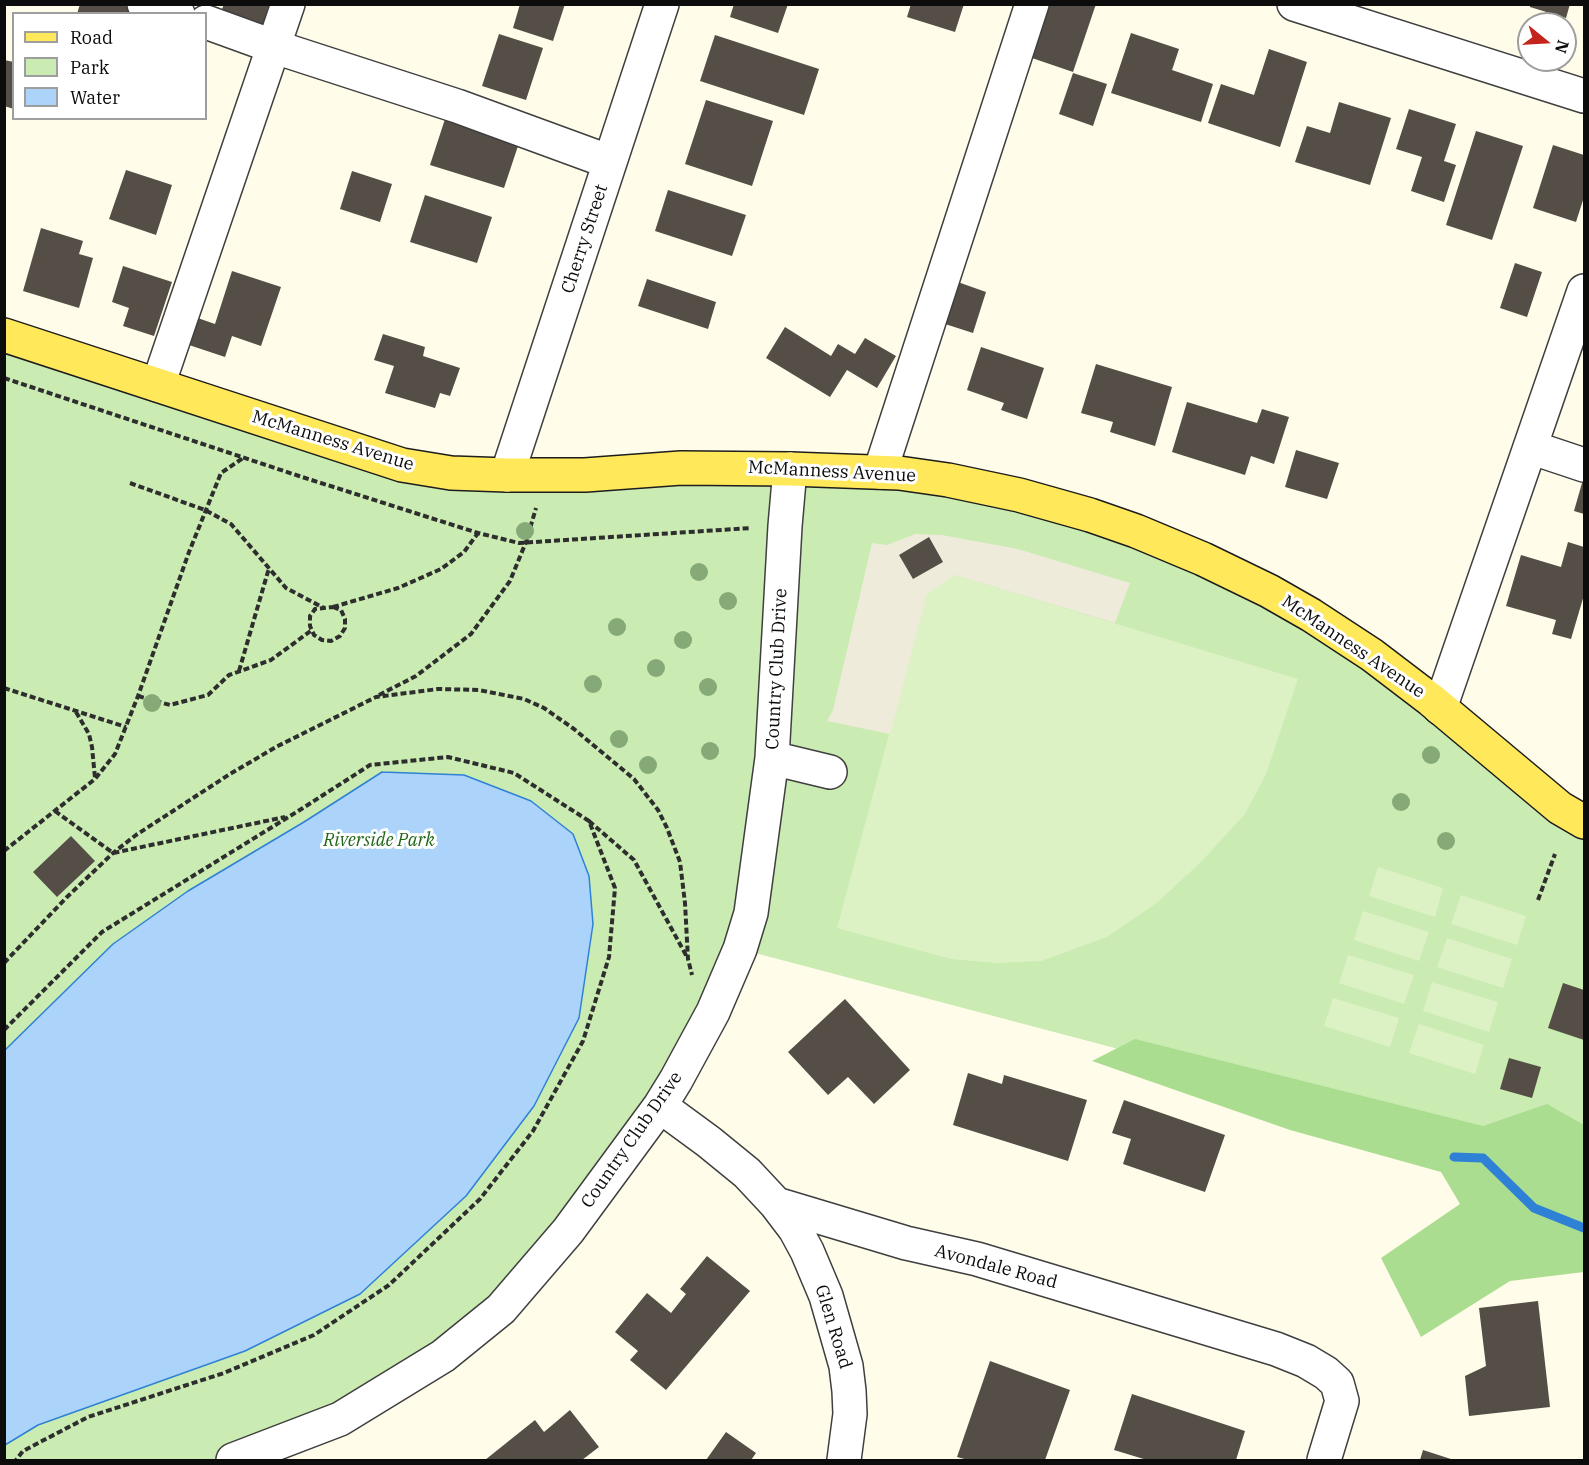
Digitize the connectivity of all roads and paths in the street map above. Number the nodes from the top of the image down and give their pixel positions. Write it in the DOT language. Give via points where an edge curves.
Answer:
graph roads {
  1 [pos="144,4"];
  2 [pos="288,4"];
  3 [pos="662,4"];
  4 [pos="1032,4"];
  5 [pos="1294,4"];
  6 [pos="171,12"];
  7 [pos="207,22"];
  8 [pos="275,47"];
  9 [pos="1584,96"];
  10 [pos="610,162"];
  11 [pos="1584,291"];
  12 [pos="4,335"];
  13 [pos="158,385"];
  14 [pos="1530,447"];
  15 [pos="243,457"];
  16 [pos="1584,465"];
  17 [pos="790,469"];
  18 [pos="880,471"];
  19 [pos="523,475"];
  20 [pos="130,483"];
  21 [pos="205,510"];
  22 [pos="478,533"];
  23 [pos="269,568"];
  24 [pos="333,607"];
  25 [pos="324,608"];
  26 [pos="312,630"];
  27 [pos="239,672"];
  28 [pos="4,688"];
  29 [pos="138,696"];
  30 [pos="376,697"];
  31 [pos="1440,708"];
  32 [pos="75,711"];
  33 [pos="126,727"];
  34 [pos="772,758"];
  35 [pos="830,772"];
  36 [pos="95,779"];
  37 [pos="55,811"];
  38 [pos="290,816"];
  39 [pos="589,821"];
  40 [pos="1584,822"];
  41 [pos="4,851"];
  42 [pos="112,853"];
  43 [pos="1555,854"];
  44 [pos="1538,900"];
  45 [pos="688,959"];
  46 [pos="4,963"];
  47 [pos="713,1012"];
  48 [pos="4,1030"];
  49 [pos="660,1106"];
  50 [pos="776,1204"];
  51 [pos="16,1461"];
  52 [pos="232,1461"];
  53 [pos="844,1461"];
  54 [pos="1324,1461"];
  1 -- 6 [label="street"];
  2 -- 8 [label="street"];
  3 -- 10 [label="street, Cherry Street"];
  4 -- 18 [label="street"];
  5 -- 9 [label="street"];
  7 -- 8 [label="street"];
  8 -- 10 [label="street" via="457,106"];
  8 -- 13 [label="street"];
  10 -- 19 [label="street, Cherry Street"];
  11 -- 14 [label="street"];
  12 -- 13 [label="main road, McManness Avenue"];
  13 -- 19 [label="main road, McManness Avenue" via="402,465 451,473"];
  14 -- 16 [label="street"];
  14 -- 31 [label="street"];
  15 -- 21 [label="path" via="221,473"];
  17 -- 18 [label="main road, McManness Avenue"];
  17 -- 19 [label="main road, McManness Avenue" via="681,468"];
  17 -- 34 [label="street, Country Club Drive"];
  18 -- 31 [label="main road, McManness Avenue" via="1019,495 1090,515 1203,559 1311,615 1372,655"];
  19 -- 30 [label="path" via="537,504 510,581 463,642 416,676"];
  20 -- 21 [label="path"];
  21 -- 23 [label="path" via="231,524"];
  21 -- 29 [label="path"];
  22 -- 24 [label="path" via="464,552 441,569 398,588"];
  23 -- 25 [label="path" via="286,588"];
  23 -- 27 [label="path"];
  24 -- 25 [label="path"];
  24 -- 26 [label="path" via="341,610 345,619 340,636 322,640"];
  25 -- 26 [label="path" via="315,609 310,616"];
  26 -- 27 [label="path" via="270,660"];
  27 -- 29 [label="path" via="229,675 208,695 170,705"];
  28 -- 32 [label="path"];
  29 -- 33 [label="path"];
  30 -- 42 [label="path" via="239,768"];
  30 -- 45 [label="path" via="438,689 479,690 524,699 559,718 600,750 634,779 667,828 680,862"];
  31 -- 40 [label="main road, McManness Avenue" via="1560,808"];
  32 -- 33 [label="path"];
  32 -- 36 [label="path" via="89,734"];
  33 -- 36 [label="path" via="115,754"];
  34 -- 35 [label="street"];
  34 -- 47 [label="street, Country Club Drive" via="751,913"];
  36 -- 37 [label="path"];
  37 -- 41 [label="path"];
  37 -- 42 [label="path"];
  38 -- 39 [label="path" via="370,765 448,756 514,773"];
  38 -- 42 [label="path"];
  38 -- 48 [label="path" via="102,932"];
  39 -- 45 [label="path" via="634,860"];
  39 -- 51 [label="path" via="615,888 609,957 583,1041 533,1131 480,1199 389,1285 314,1335 224,1373 88,1417 23,1451"];
  42 -- 46 [label="path"];
  43 -- 44 [label="path"];
  45 -- 47 [label="path" via="696,988"];
  47 -- 49 [label="street, Country Club Drive"];
  49 -- 50 [label="street" via="747,1173"];
  49 -- 52 [label="street, Country Club Drive" via="568,1231 501,1309 443,1356 340,1419"];
  50 -- 53 [label="street, Glen Road" via="807,1251 826,1296 846,1366 850,1414"];
  50 -- 54 [label="street, Avondale Road" via="977,1259 1305,1360 1337,1383 1342,1401"];
}
